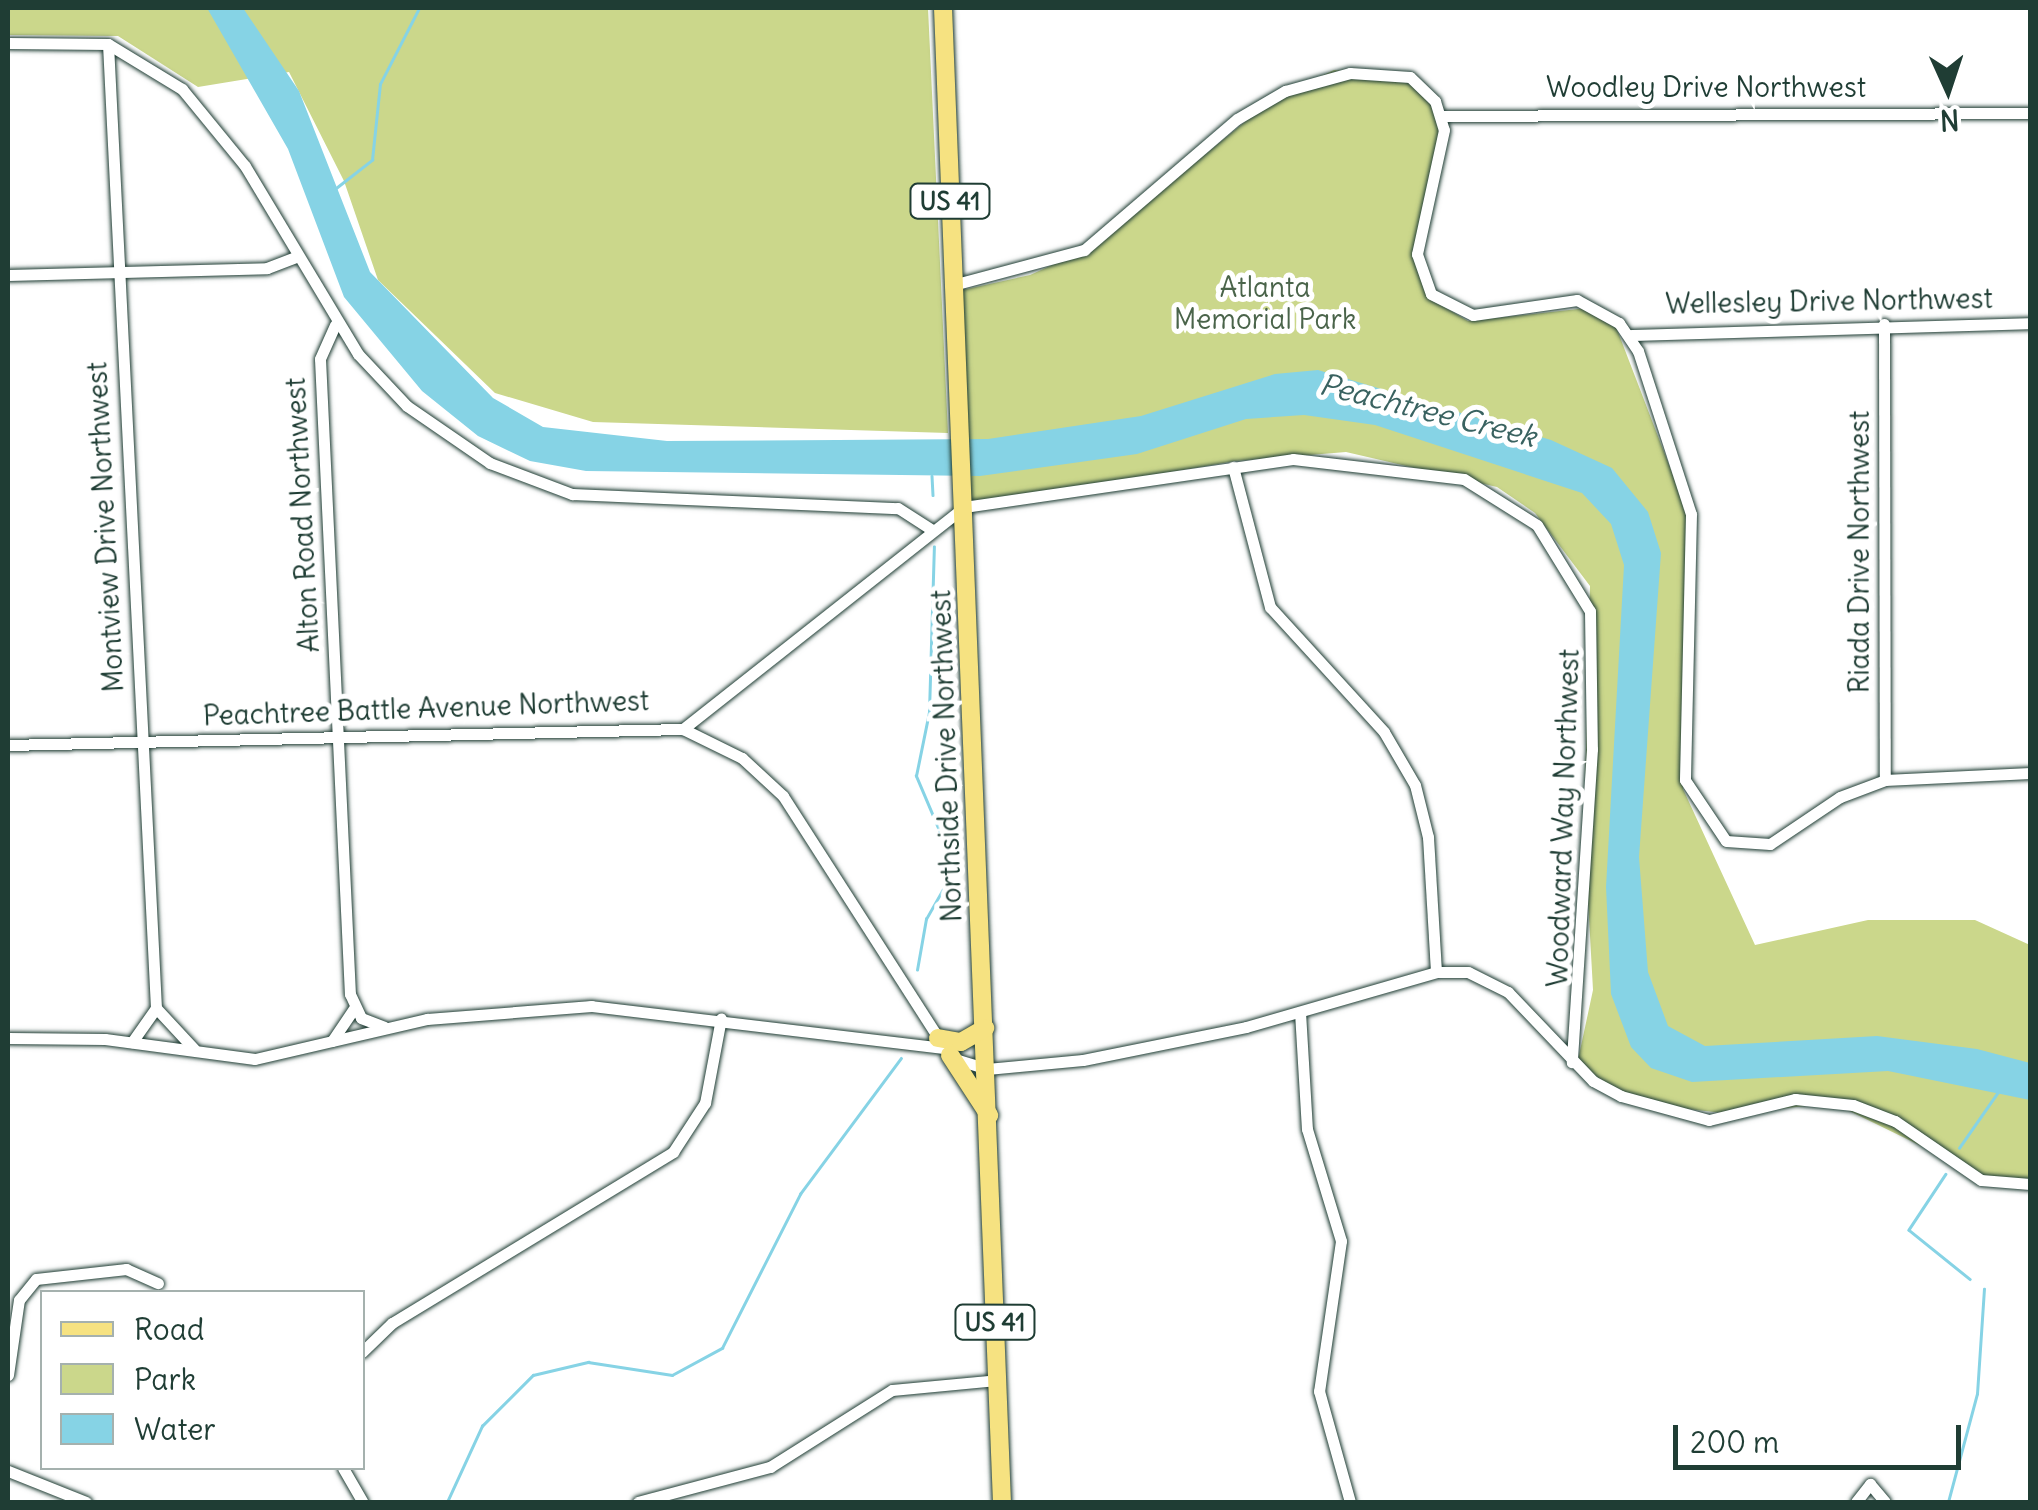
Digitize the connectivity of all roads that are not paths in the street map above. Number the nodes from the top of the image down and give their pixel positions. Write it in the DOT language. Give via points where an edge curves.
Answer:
graph roads {
  1 [pos="943,8"];
  2 [pos="8,43"];
  3 [pos="108,44"];
  4 [pos="2030,113"];
  5 [pos="1442,116"];
  6 [pos="296,257"];
  7 [pos="118,273"];
  8 [pos="8,275"];
  9 [pos="952,286"];
  10 [pos="2030,323"];
  11 [pos="1884,324"];
  12 [pos="335,325"];
  13 [pos="1630,335"];
  14 [pos="1234,467"];
  15 [pos="964,507"];
  16 [pos="932,530"];
  17 [pos="683,730"];
  18 [pos="337,734"];
  19 [pos="140,740"];
  20 [pos="8,744"];
  21 [pos="2030,774"];
  22 [pos="1885,780"];
  23 [pos="1436,972"];
  24 [pos="156,1008"];
  25 [pos="354,1008"];
  26 [pos="1300,1012"];
  27 [pos="721,1018"];
  28 [pos="384,1027"];
  29 [pos="985,1028"];
  30 [pos="8,1038"];
  31 [pos="332,1041"];
  32 [pos="132,1042"];
  33 [pos="944,1047"];
  34 [pos="197,1052"];
  35 [pos="1572,1062"];
  36 [pos="987,1069"];
  37 [pos="989,1114"];
  38 [pos="2030,1184"];
  39 [pos="158,1284"];
  40 [pos="365,1349"];
  41 [pos="8,1375"];
  42 [pos="997,1380"];
  43 [pos="344,1470"];
  44 [pos="8,1471"];
  45 [pos="86,1502"];
  46 [pos="363,1502"];
  47 [pos="638,1502"];
  48 [pos="1002,1502"];
  49 [pos="1350,1502"];
  50 [pos="1856,1502"];
  51 [pos="1885,1502"];
  1 -- 9 [label="main road, Northside Drive Northwest / US 41"];
  2 -- 3 [label="street"];
  3 -- 6 [label="street" via="153,65 208,116"];
  3 -- 7 [label="street, Montview Drive Northwest"];
  4 -- 5 [label="street, Woodley Drive Northwest"];
  5 -- 9 [label="street" via="1424,88 1394,72 1305,84 1237,120 1084,250"];
  5 -- 13 [label="street" via="1418,254 1431,294 1473,314 1576,300"];
  6 -- 7 [label="street" via="267,268"];
  6 -- 12 [label="street"];
  7 -- 8 [label="street"];
  7 -- 19 [label="street, Montview Drive Northwest"];
  9 -- 15 [label="main road, Northside Drive Northwest / US 41"];
  10 -- 11 [label="street, Wellesley Drive Northwest"];
  11 -- 13 [label="street, Wellesley Drive Northwest"];
  11 -- 22 [label="street, Riada Drive Northwest"];
  12 -- 16 [label="street" via="434,428 553,488 595,497 898,508"];
  12 -- 18 [label="street, Alton Road Northwest" via="320,359"];
  13 -- 22 [label="street" via="1673,440 1690,514 1683,760 1693,801 1726,841 1750,848 1784,838 1840,797"];
  14 -- 15 [label="street, Woodward Way Northwest"];
  14 -- 23 [label="street" via="1270,607 1384,732 1414,785 1428,837"];
  14 -- 35 [label="street, Woodward Way Northwest" via="1342,458 1464,480 1526,514 1577,577 1595,656"];
  15 -- 16 [label="street"];
  15 -- 29 [label="main road, Northside Drive Northwest / US 41"];
  16 -- 17 [label="street"];
  17 -- 18 [label="street, Peachtree Battle Avenue Northwest"];
  17 -- 33 [label="street, Peachtree Battle Avenue Northwest" via="742,758 783,796"];
  18 -- 19 [label="street, Peachtree Battle Avenue Northwest"];
  18 -- 25 [label="street, Alton Road Northwest"];
  19 -- 20 [label="street, Peachtree Battle Avenue Northwest"];
  19 -- 24 [label="street, Montview Drive Northwest"];
  21 -- 22 [label="street"];
  23 -- 26 [label="street"];
  23 -- 35 [label="street" via="1498,985"];
  24 -- 32 [label="street"];
  24 -- 34 [label="street"];
  25 -- 28 [label="street"];
  25 -- 31 [label="street"];
  26 -- 36 [label="street" via="1102,1057"];
  26 -- 49 [label="street" via="1307,1128 1341,1240 1320,1391"];
  27 -- 28 [label="street" via="550,1006"];
  27 -- 33 [label="street"];
  27 -- 40 [label="street" via="705,1103 673,1152 392,1324"];
  28 -- 31 [label="street"];
  29 -- 33 [label="main road"];
  29 -- 36 [label="main road, Northside Drive Northwest / US 41"];
  30 -- 32 [label="street"];
  31 -- 34 [label="street" via="255,1059"];
  32 -- 34 [label="street"];
  33 -- 36 [label="street"];
  33 -- 37 [label="main road"];
  35 -- 38 [label="street" via="1616,1094 1698,1119 1795,1099 1853,1105 1896,1121 1981,1180"];
  36 -- 37 [label="main road, Northside Drive Northwest / US 41"];
  37 -- 42 [label="main road, Northside Drive Northwest / US 41"];
  39 -- 41 [label="street" via="126,1269 36,1279 16,1309"];
  42 -- 47 [label="street" via="892,1390 770,1467"];
  42 -- 48 [label="main road, Northside Drive Northwest / US 41"];
  43 -- 46 [label="street"];
  44 -- 45 [label="street"];
  50 -- 51 [label="street" via="1870,1484"];
}
